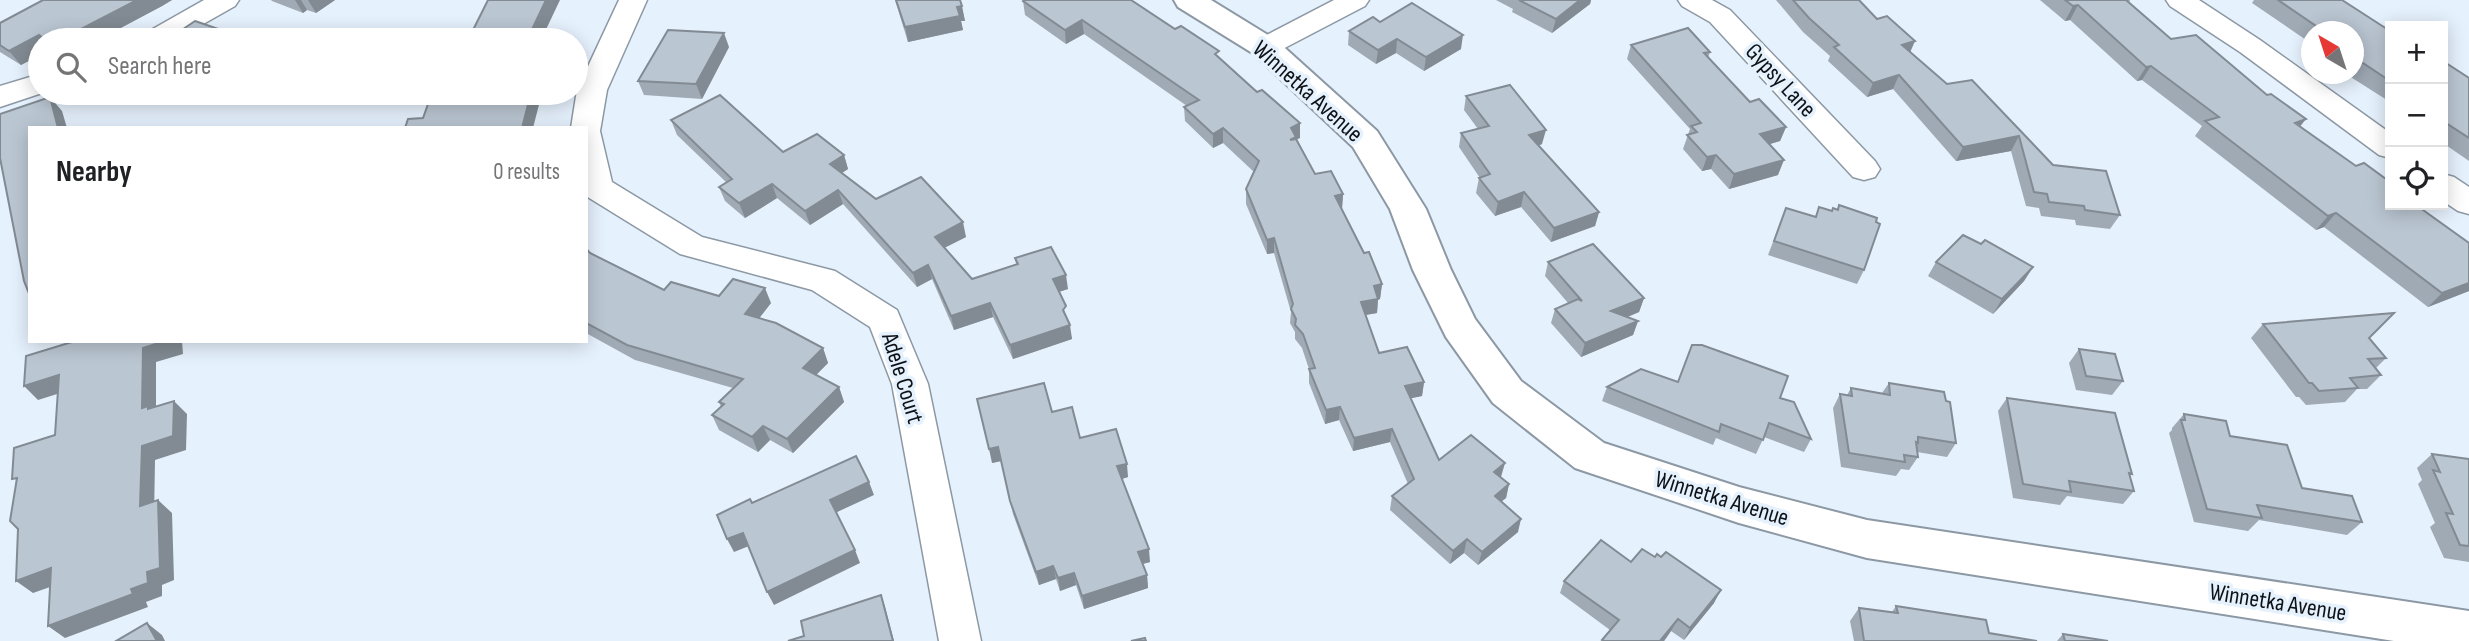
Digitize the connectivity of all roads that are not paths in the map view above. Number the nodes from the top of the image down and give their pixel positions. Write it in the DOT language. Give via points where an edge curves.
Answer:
graph roads {
  1 [pos="225,0"];
  2 [pos="634,0"];
  3 [pos="1189,0"];
  4 [pos="1355,0"];
  5 [pos="1692,0"];
  6 [pos="2180,0"];
  7 [pos="175,28"];
  8 [pos="1265,47"];
  9 [pos="28,87"];
  10 [pos="0,97"];
  11 [pos="586,126"];
  12 [pos="588,144"];
  13 [pos="2389,147"];
  14 [pos="1864,169"];
  15 [pos="2448,188"];
  16 [pos="2469,203"];
  17 [pos="2469,632"];
  18 [pos="960,641"];
  1 -- 7 [label="street"];
  2 -- 11 [label="street" via="592,90"];
  3 -- 8 [label="main road, Winnetka Avenue"];
  4 -- 8 [label="street"];
  5 -- 14 [label="street, Gypsy Lane" via="1720,16"];
  6 -- 13 [label="street"];
  8 -- 17 [label="main road, Winnetka Avenue" via="1365,139 1408,209 1460,327 1507,392 1590,456 1739,505 1867,539"];
  9 -- 10 [label="street"];
  12 -- 18 [label="street, Adele Court" via="597,188 692,246 823,280 884,319 910,384"];
  15 -- 16 [label="street"];
}
